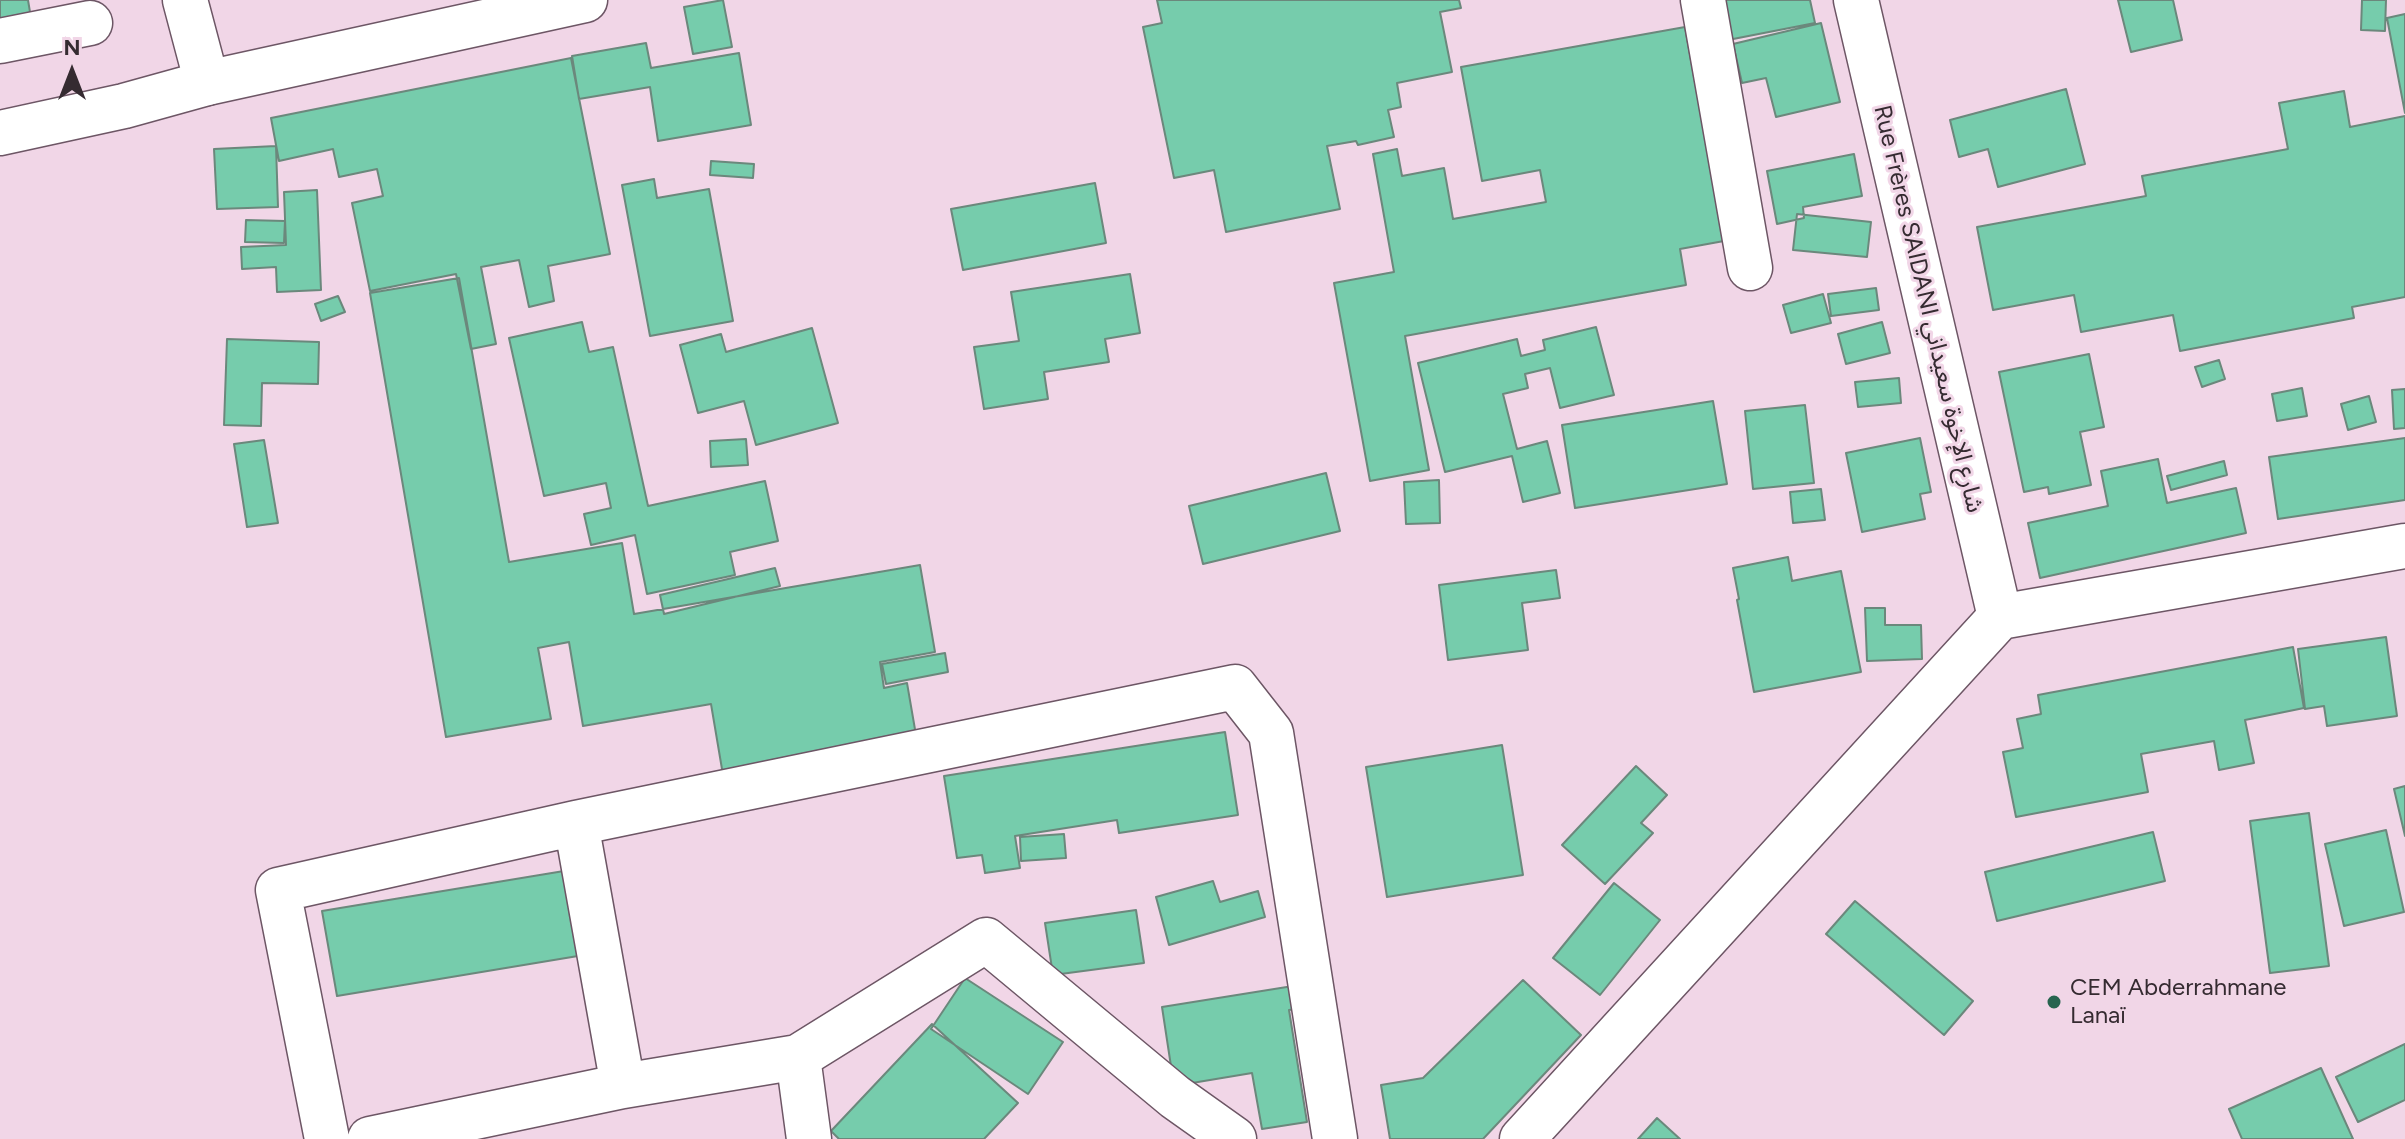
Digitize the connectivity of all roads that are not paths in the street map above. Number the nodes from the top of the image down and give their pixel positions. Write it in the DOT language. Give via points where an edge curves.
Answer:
graph roads {
  1 [pos="185,0"];
  2 [pos="585,0"];
  3 [pos="1703,0"];
  4 [pos="1856,0"];
  5 [pos="90,23"];
  6 [pos="0,41"];
  7 [pos="207,83"];
  8 [pos="0,133"];
  9 [pos="1750,268"];
  10 [pos="2405,546"];
  11 [pos="2000,617"];
  12 [pos="576,823"];
  13 [pos="798,1057"];
  14 [pos="623,1086"];
  15 [pos="327,1139"];
  16 [pos="370,1139"];
  17 [pos="809,1139"];
  18 [pos="1234,1139"];
  19 [pos="1335,1139"];
  20 [pos="1522,1139"];
  1 -- 7 [label="street"];
  2 -- 7 [label="street"];
  3 -- 9 [label="street"];
  4 -- 11 [label="street, Rue Frères SAIDANI شارع الإخوة سعيداني"];
  5 -- 6 [label="street"];
  7 -- 8 [label="street"];
  10 -- 11 [label="street"];
  11 -- 20 [label="street"];
  12 -- 14 [label="street"];
  12 -- 15 [label="street" via="278,890"];
  12 -- 19 [label="street" via="1235,687 1271,733"];
  13 -- 14 [label="street"];
  13 -- 17 [label="street"];
  13 -- 18 [label="street" via="986,940 1175,1097"];
  14 -- 16 [label="street"];
}
